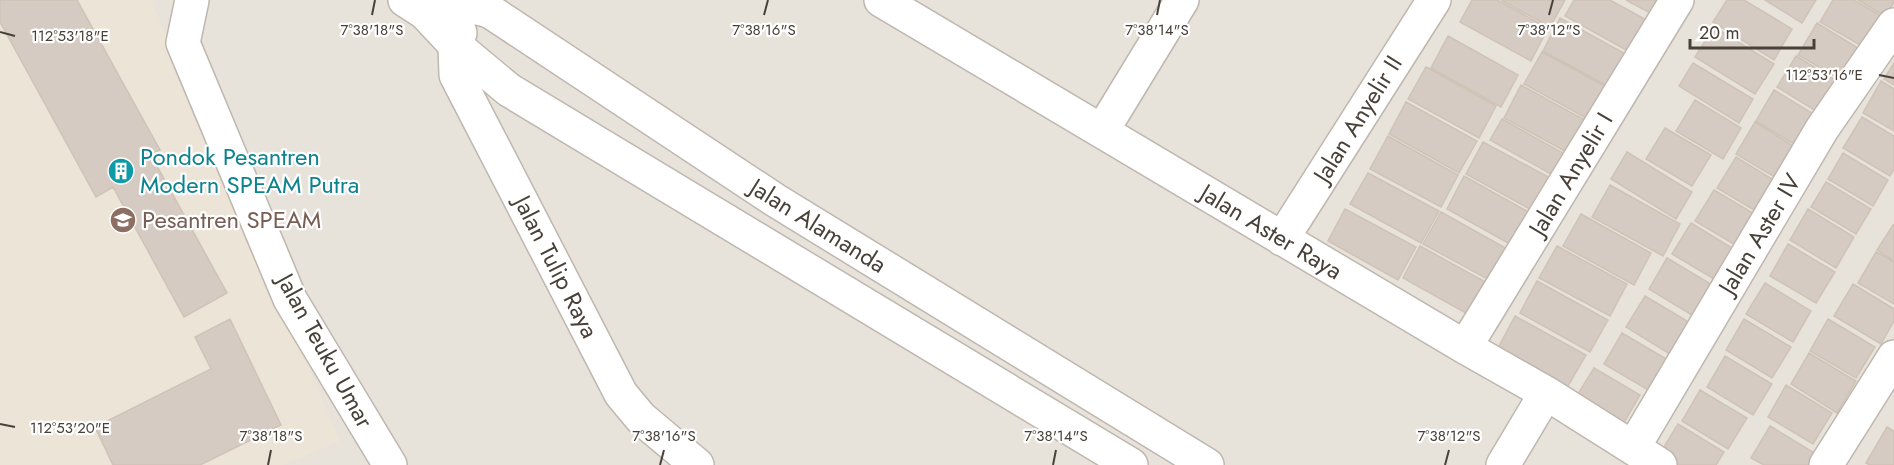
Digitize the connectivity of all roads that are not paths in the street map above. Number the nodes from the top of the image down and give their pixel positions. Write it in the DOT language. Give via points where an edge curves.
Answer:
graph roads {
  1 [pos="192,0"];
  2 [pos="881,0"];
  3 [pos="1182,0"];
  4 [pos="1434,0"];
  5 [pos="1677,0"];
  6 [pos="415,4"];
  7 [pos="471,7"];
  8 [pos="924,10"];
  9 [pos="1894,25"];
  10 [pos="455,45"];
  11 [pos="1102,131"];
  12 [pos="1282,239"];
  13 [pos="1465,347"];
  14 [pos="1894,357"];
  15 [pos="1546,393"];
  16 [pos="1633,448"];
  17 [pos="390,465"];
  18 [pos="697,465"];
  19 [pos="1131,465"];
  20 [pos="1207,465"];
  21 [pos="1503,465"];
  22 [pos="1660,465"];
  23 [pos="1826,465"];
  1 -- 17 [label="street, Jalan Teuku Umar" via="183,43 290,299"];
  2 -- 8 [label="street, Jalan Aster Raya"];
  3 -- 11 [label="street"];
  4 -- 12 [label="street, Jalan Anyelir II"];
  5 -- 13 [label="street, Jalan Anyelir I"];
  6 -- 7 [label="street, Jalan Alamanda"];
  6 -- 10 [label="street, Jalan Alamanda"];
  7 -- 10 [label="street"];
  7 -- 20 [label="street, Jalan Alamanda" via="491,12 775,200"];
  8 -- 11 [label="street, Jalan Aster Raya"];
  9 -- 16 [label="street, Jalan Aster IV" via="1822,129"];
  10 -- 18 [label="street, Jalan Tulip Raya" via="456,75 621,394 641,418"];
  10 -- 19 [label="street, Jalan Alamanda" via="509,90"];
  11 -- 12 [label="street, Jalan Aster Raya"];
  12 -- 13 [label="street, Jalan Aster Raya"];
  13 -- 15 [label="street, Jalan Aster Raya"];
  14 -- 23 [label="street"];
  15 -- 16 [label="street, Jalan Aster Raya"];
  15 -- 21 [label="street"];
  16 -- 22 [label="street, Jalan Aster Raya"];
}
